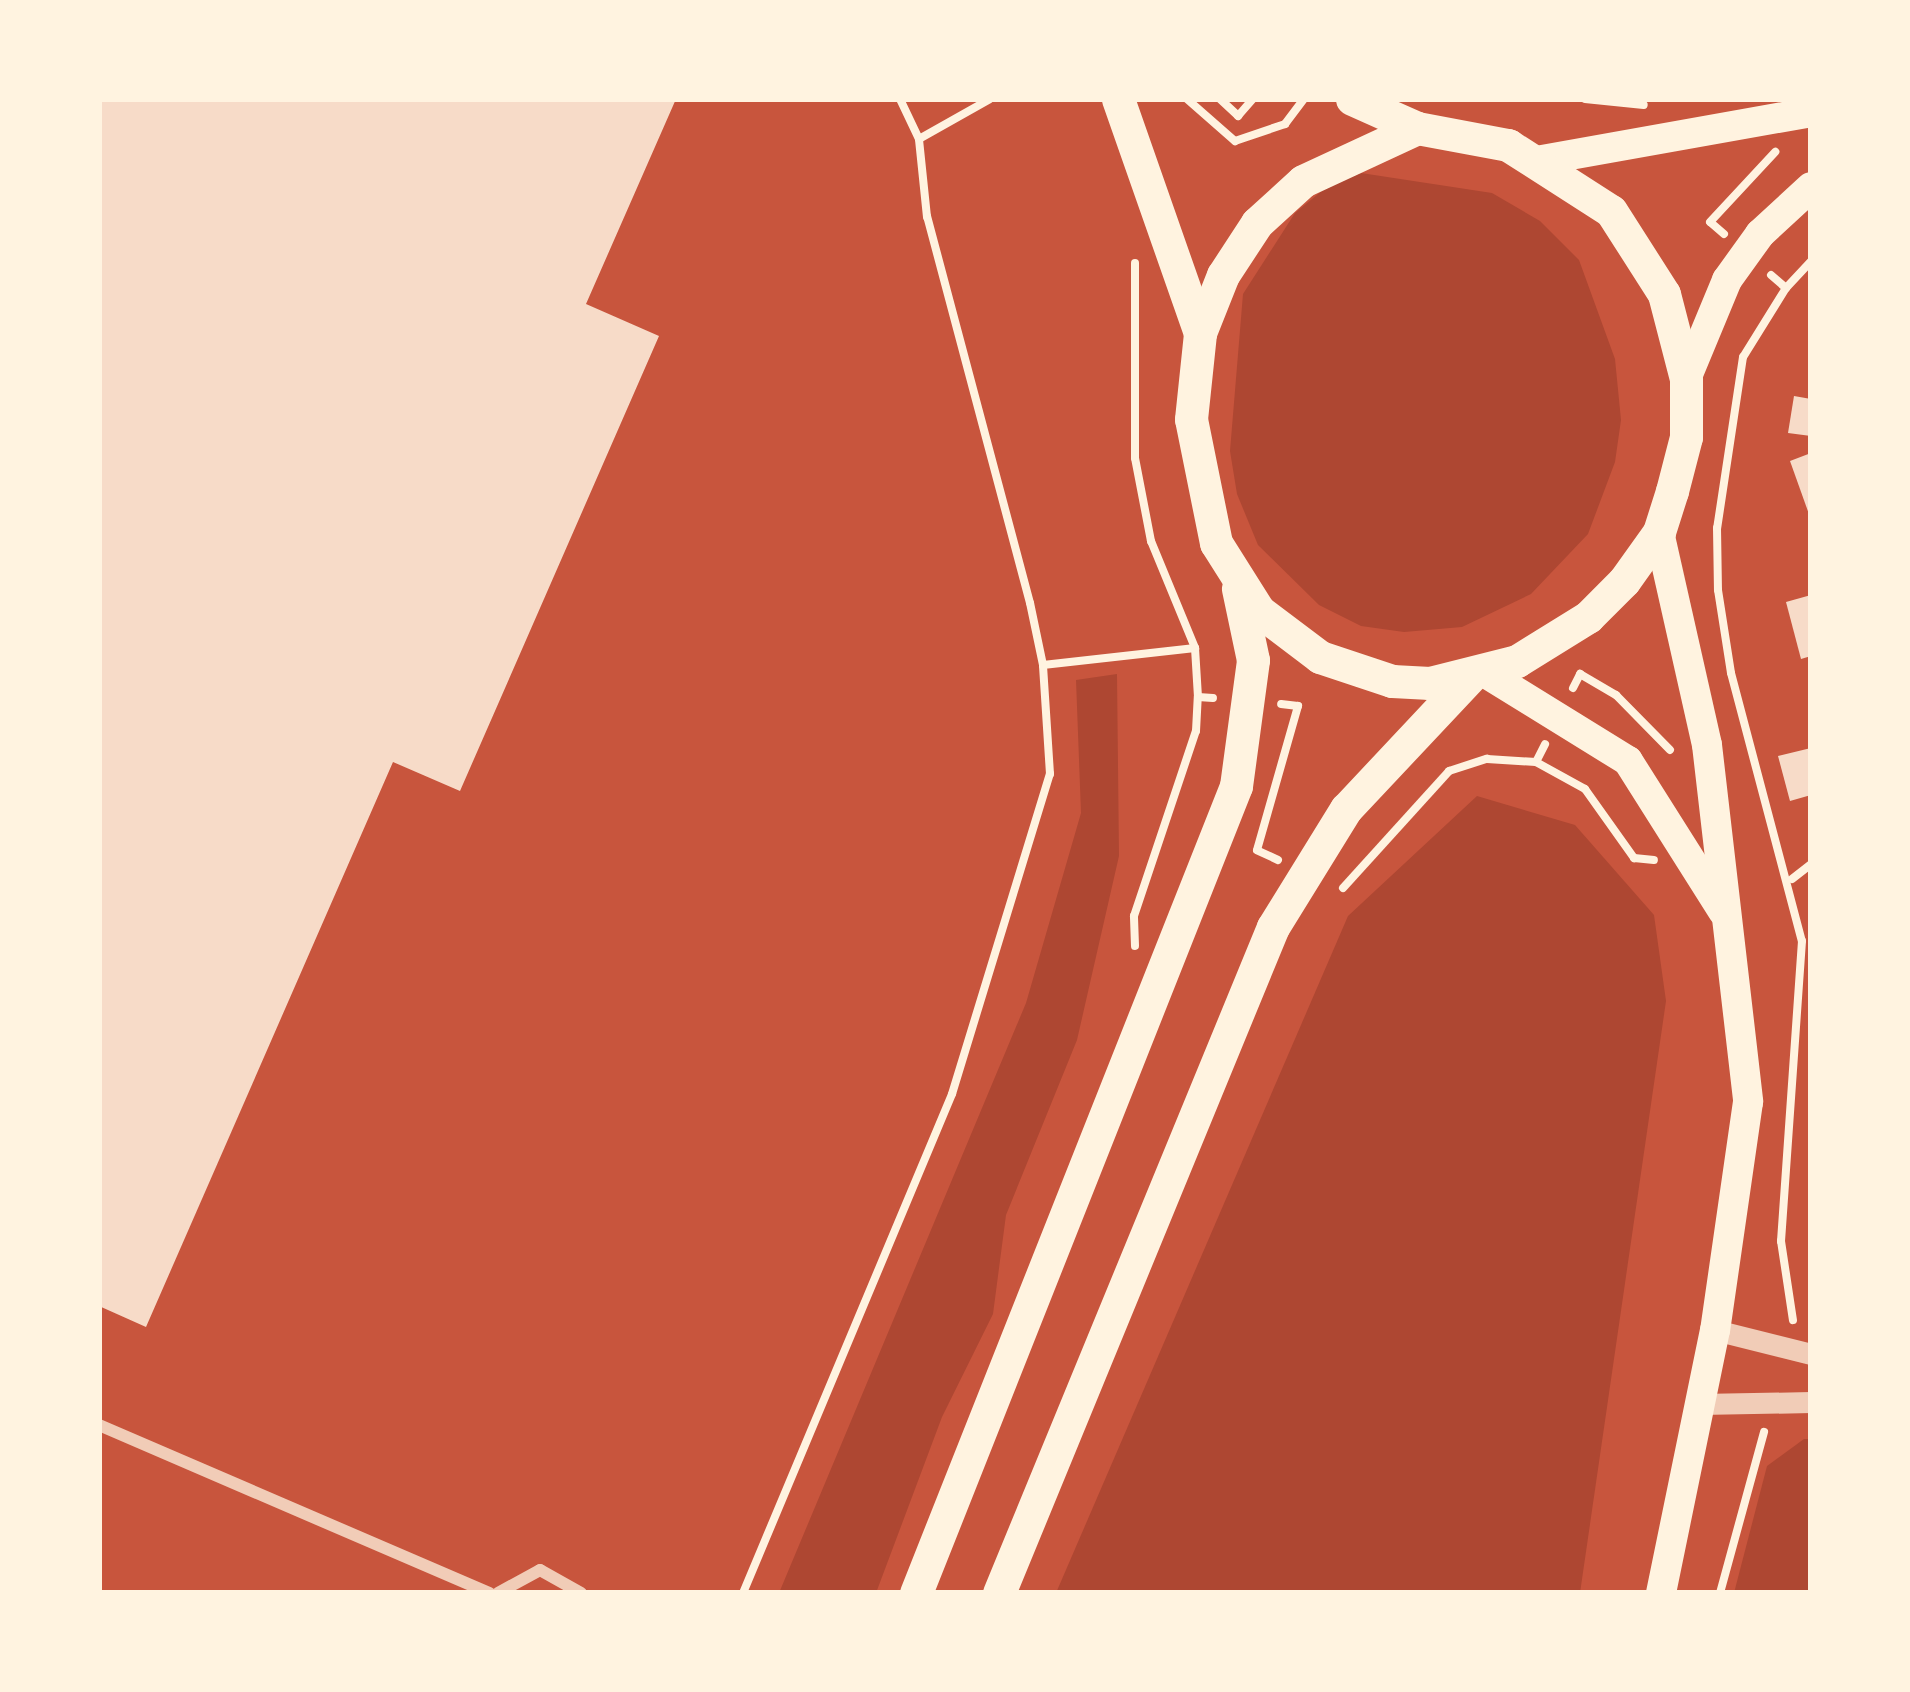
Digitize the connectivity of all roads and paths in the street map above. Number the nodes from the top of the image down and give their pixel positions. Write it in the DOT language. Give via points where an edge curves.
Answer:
graph roads {
  1 [pos="901,99"];
  2 [pos="990,99"];
  3 [pos="1118,99"];
  4 [pos="1187,99"];
  5 [pos="1220,99"];
  6 [pos="1253,99"];
  7 [pos="1304,99"];
  8 [pos="1352,99"];
  9 [pos="1811,112"];
  10 [pos="1417,128"];
  11 [pos="919,139"];
  12 [pos="1772,141"];
  13 [pos="1542,160"];
  14 [pos="1811,187"];
  15 [pos="1718,229"];
  16 [pos="1134,244"];
  17 [pos="1811,261"];
  18 [pos="1776,280"];
  19 [pos="1786,288"];
  20 [pos="1200,333"];
  21 [pos="1686,379"];
  22 [pos="1659,532"];
  23 [pos="1236,581"];
  24 [pos="1195,648"];
  25 [pos="1043,665"];
  26 [pos="1477,674"];
  27 [pos="1574,685"];
  28 [pos="1198,697"];
  29 [pos="1214,698"];
  30 [pos="1282,704"];
  31 [pos="1544,745"];
  32 [pos="1688,755"];
  33 [pos="1536,762"];
  34 [pos="1276,859"];
  35 [pos="1811,864"];
  36 [pos="1697,865"];
  37 [pos="1792,879"];
  38 [pos="1335,898"];
  39 [pos="1733,928"];
  40 [pos="1171,958"];
  41 [pos="1793,1318"];
  42 [pos="1715,1330"];
  43 [pos="1811,1354"];
  44 [pos="1811,1402"];
  45 [pos="1700,1404"];
  46 [pos="99,1425"];
  47 [pos="1765,1431"];
  48 [pos="493,1593"];
  49 [pos="581,1593"];
  50 [pos="743,1593"];
  51 [pos="916,1593"];
  52 [pos="999,1593"];
  53 [pos="1661,1593"];
  54 [pos="1720,1593"];
  1 -- 11 [label="path"];
  2 -- 11 [label="path"];
  3 -- 20 [label="highway"];
  4 -- 7 [label="path" via="1234,141 1285,124"];
  5 -- 6 [label="path" via="1238,116"];
  8 -- 10 [label="highway"];
  9 -- 13 [label="main road"];
  10 -- 13 [label="highway" via="1463,133"];
  10 -- 20 [label="highway" via="1303,181 1257,224 1222,275"];
  11 -- 25 [label="path" via="927,217"];
  12 -- 15 [label="path" via="1777,158 1710,221"];
  13 -- 21 [label="highway" via="1627,230 1664,294"];
  14 -- 21 [label="main road" via="1760,234 1727,280"];
  16 -- 24 [label="path" via="1135,458 1150,541"];
  17 -- 19 [label="path"];
  18 -- 19 [label="path"];
  19 -- 37 [label="path" via="1743,357 1717,528 1732,673"];
  20 -- 23 [label="highway" via="1194,462 1216,543"];
  21 -- 22 [label="highway" via="1685,437"];
  22 -- 26 [label="highway" via="1588,617"];
  22 -- 39 [label="main road" via="1707,745"];
  23 -- 26 [label="highway" via="1287,637 1355,672 1430,683"];
  23 -- 40 [label="highway" via="1253,660 1236,786"];
  24 -- 25 [label="path"];
  24 -- 28 [label="path"];
  25 -- 50 [label="path" via="1050,774 1021,888 952,1094"];
  26 -- 36 [label="main road" via="1628,761"];
  26 -- 52 [label="highway" via="1346,809 1292,890"];
  27 -- 32 [label="path" via="1580,674 1616,695 1677,760"];
  28 -- 29 [label="path"];
  28 -- 40 [label="path" via="1196,731 1131,944"];
  30 -- 34 [label="path" via="1298,706 1257,850"];
  31 -- 33 [label="path"];
  33 -- 36 [label="path" via="1585,789 1634,858"];
  33 -- 38 [label="path" via="1487,759 1449,771"];
  35 -- 37 [label="path"];
  36 -- 39 [label="main road"];
  37 -- 41 [label="path" via="1801,1011 1780,1270 1797,1309"];
  39 -- 42 [label="main road" via="1748,1102"];
  40 -- 51 [label="highway"];
  42 -- 43 [label="street"];
  42 -- 45 [label="main road"];
  44 -- 45 [label="street"];
  45 -- 53 [label="main road"];
  46 -- 48 [label="street"];
  47 -- 54 [label="path"];
  48 -- 49 [label="street" via="540,1570"];
}
